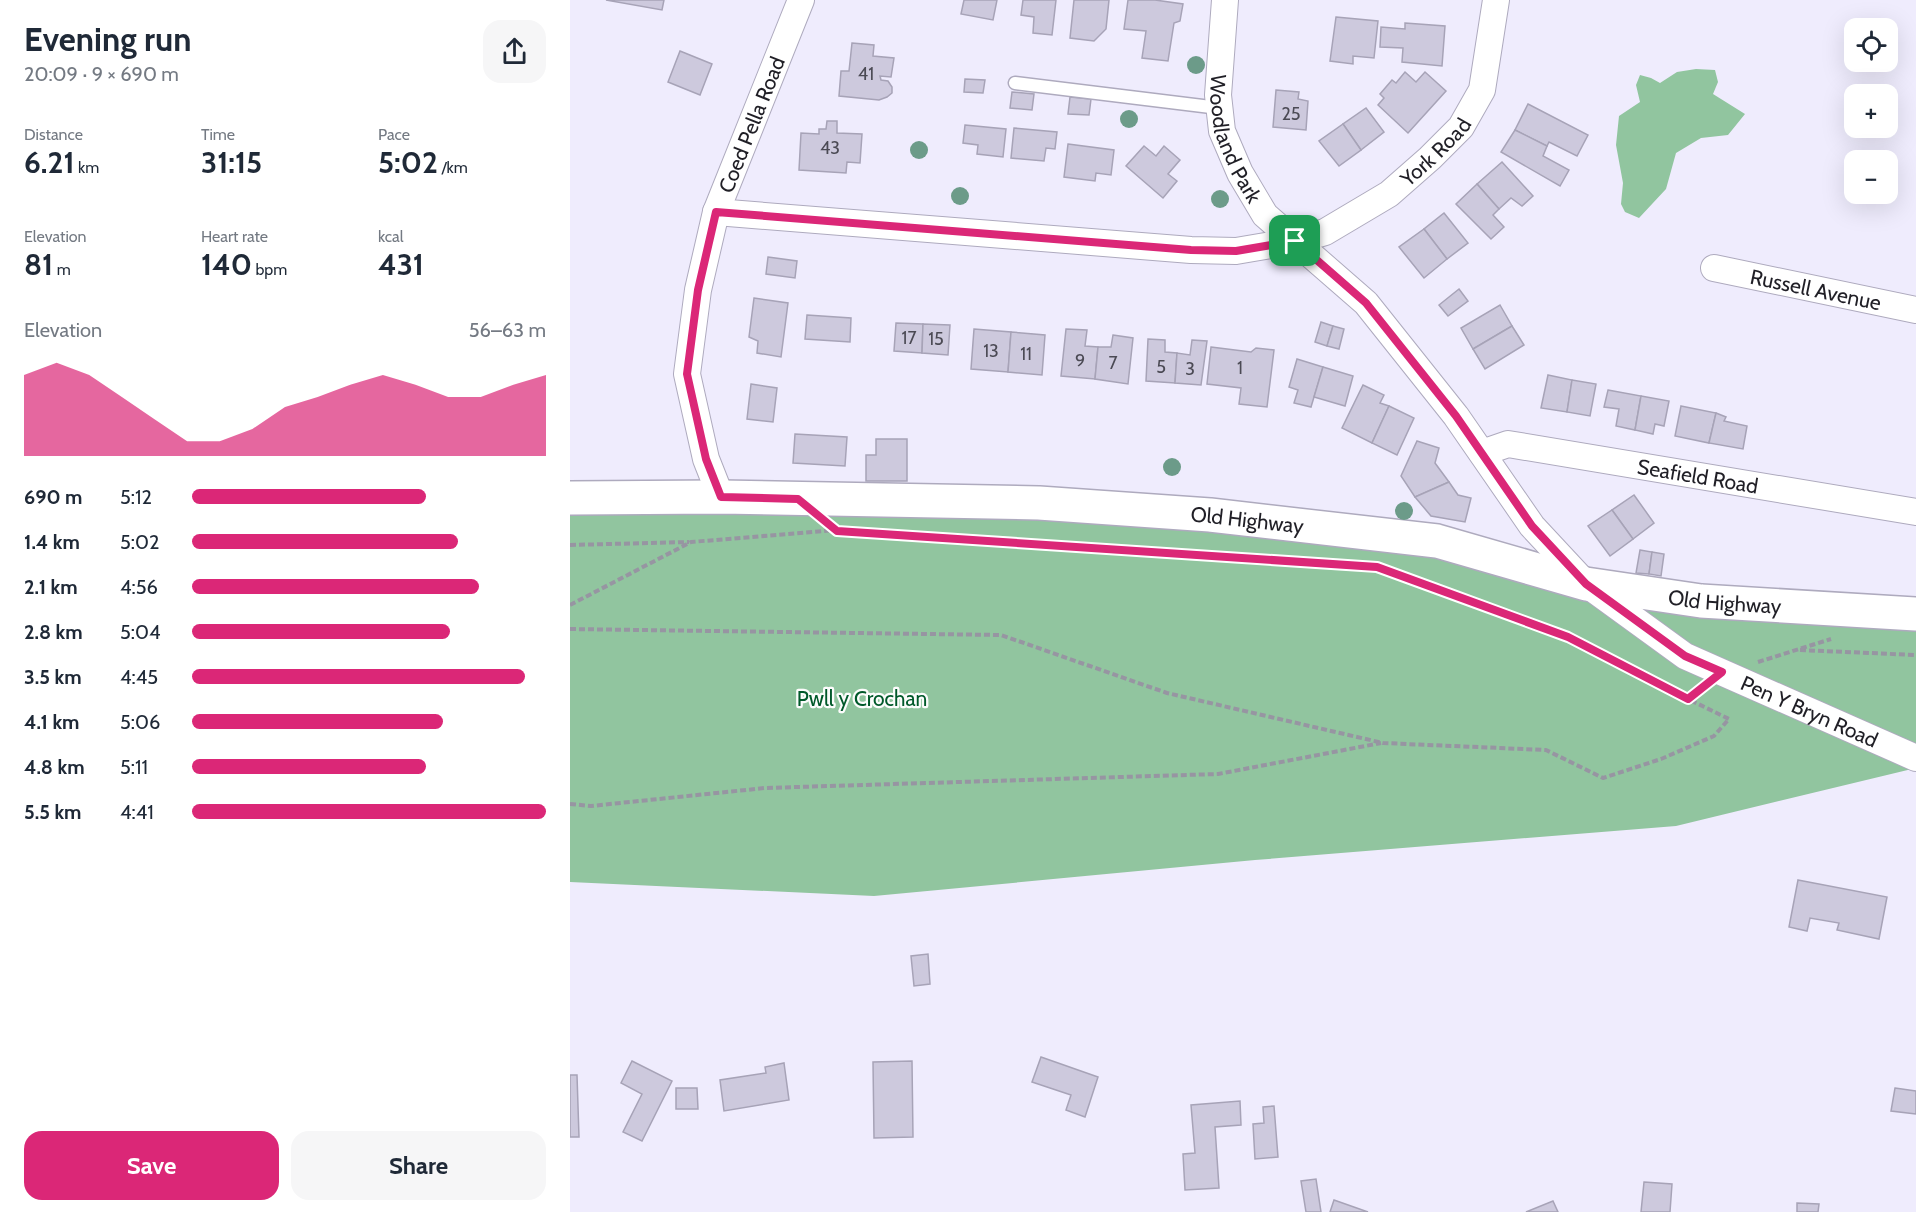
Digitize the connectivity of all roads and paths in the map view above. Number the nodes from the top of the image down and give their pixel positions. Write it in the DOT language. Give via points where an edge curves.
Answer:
graph roads {
  1 [pos="801,0"];
  2 [pos="1225,0"];
  3 [pos="1496,0"];
  4 [pos="1015,83"];
  5 [pos="1219,108"];
  6 [pos="716,212"];
  7 [pos="1295,241"];
  8 [pos="1714,268"];
  9 [pos="1916,310"];
  10 [pos="1482,453"];
  11 [pos="721,497"];
  12 [pos="570,498"];
  13 [pos="798,499"];
  14 [pos="1916,512"];
  15 [pos="837,531"];
  16 [pos="691,542"];
  17 [pos="570,544"];
  18 [pos="1586,584"];
  19 [pos="570,605"];
  20 [pos="1916,614"];
  21 [pos="570,629"];
  22 [pos="1839,637"];
  23 [pos="1797,650"];
  24 [pos="1916,655"];
  25 [pos="1722,672"];
  26 [pos="1688,699"];
  27 [pos="1383,743"];
  28 [pos="1916,758"];
  29 [pos="570,804"];
  1 -- 6 [label="street, Coed Pella Road"];
  2 -- 5 [label="street, Woodland Park"];
  3 -- 7 [label="street, York Road" via="1482,90 1461,127 1389,194 1325,231"];
  4 -- 5 [label="lane"];
  5 -- 7 [label="street, Woodland Park" via="1222,131 1240,173 1265,215"];
  6 -- 7 [label="street, York Road" via="1191,250 1236,251"];
  6 -- 11 [label="street, Coed Pella Road" via="698,290 687,374 706,459"];
  7 -- 10 [label="street, Woodland Park" via="1366,303"];
  8 -- 9 [label="street, Russell Avenue"];
  10 -- 14 [label="street, Seafield Road" via="1509,444"];
  10 -- 18 [label="street, Woodland Park" via="1532,526"];
  11 -- 12 [label="street, Old Highway"];
  11 -- 13 [label="street, Old Highway"];
  13 -- 15 [label="path"];
  13 -- 18 [label="street, Old Highway" via="1039,503 1210,515 1437,541"];
  15 -- 16 [label="path"];
  15 -- 26 [label="path" via="1377,567 1568,637"];
  16 -- 17 [label="path"];
  16 -- 19 [label="path"];
  18 -- 20 [label="street, Old Highway" via="1701,601"];
  18 -- 25 [label="street, Pen Y Bryn Road" via="1685,656"];
  21 -- 27 [label="path" via="1001,635 1167,693"];
  22 -- 23 [label="path"];
  23 -- 24 [label="path"];
  23 -- 25 [label="path"];
  25 -- 26 [label="path"];
  25 -- 28 [label="street, Pen Y Bryn Road"];
  26 -- 27 [label="path" via="1729,719 1714,736 1662,759 1603,778 1546,750"];
  27 -- 29 [label="path" via="1218,774 765,788 591,806"];
}
